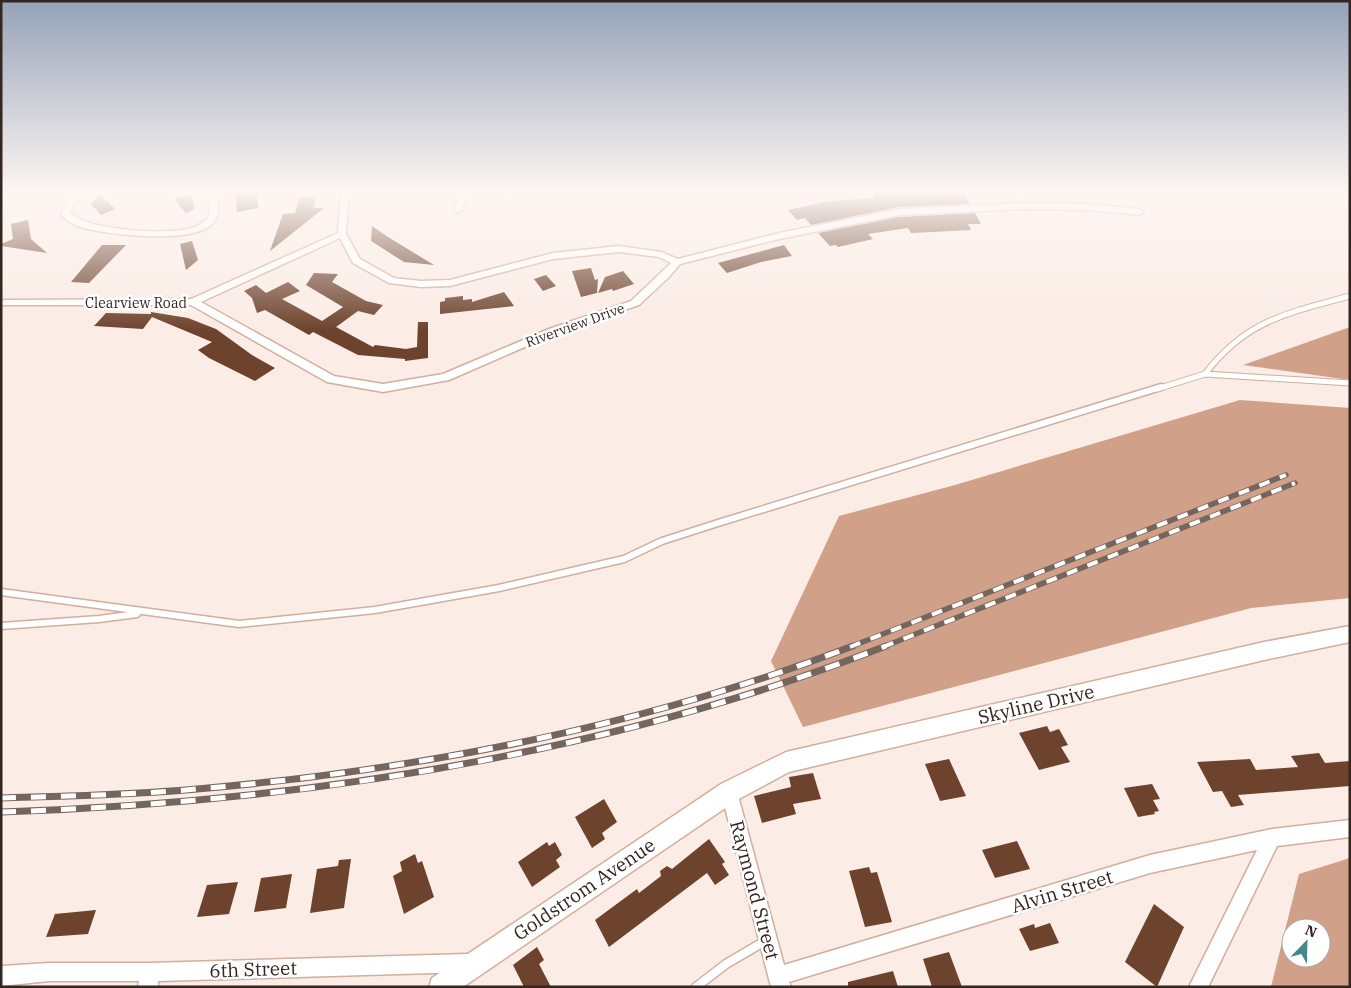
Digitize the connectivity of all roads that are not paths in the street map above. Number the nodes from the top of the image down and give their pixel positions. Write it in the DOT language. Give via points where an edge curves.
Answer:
graph roads {
  1 [pos="333,238"];
  2 [pos="344,238"];
  3 [pos="771,238"];
  4 [pos="677,262"];
  5 [pos="1350,296"];
  6 [pos="193,302"];
  7 [pos="5,304"];
  8 [pos="1205,374"];
  9 [pos="1350,383"];
  10 [pos="1,592"];
  11 [pos="144,613"];
  12 [pos="1,626"];
  13 [pos="1350,634"];
  14 [pos="729,792"];
  15 [pos="1350,828"];
  16 [pos="1272,838"];
  17 [pos="766,940"];
  18 [pos="474,963"];
  19 [pos="1,976"];
  20 [pos="149,979"];
  21 [pos="780,981"];
  22 [pos="441,987"];
  23 [pos="696,987"];
  24 [pos="1198,987"];
  1 -- 6 [label="street, Clearview Road"];
  2 -- 4 [label="street" via="356,261 392,281 421,284 450,283 553,256 619,249 661,255"];
  3 -- 4 [label="street"];
  4 -- 6 [label="street, Riverview Drive" via="635,303 554,331 445,377 383,388 331,379"];
  5 -- 8 [label="lane" via="1263,322 1215,358"];
  6 -- 7 [label="street, Clearview Road"];
  8 -- 9 [label="lane"];
  8 -- 11 [label="lane" via="718,523 662,541 624,558 499,588 375,610 239,624"];
  10 -- 11 [label="lane"];
  11 -- 12 [label="lane" via="99,620"];
  13 -- 14 [label="street, Skyline Drive" via="786,762"];
  14 -- 17 [label="street, Raymond Street"];
  14 -- 18 [label="street, Goldstrom Avenue"];
  15 -- 16 [label="street, Alvin Street"];
  16 -- 21 [label="street, Alvin Street" via="1150,864"];
  16 -- 24 [label="street"];
  17 -- 21 [label="street, Raymond Street"];
  17 -- 23 [label="lane"];
  18 -- 20 [label="street, 6th Street"];
  18 -- 22 [label="street, Goldstrom Avenue"];
  19 -- 20 [label="street, 6th Street" via="49,972"];
}
